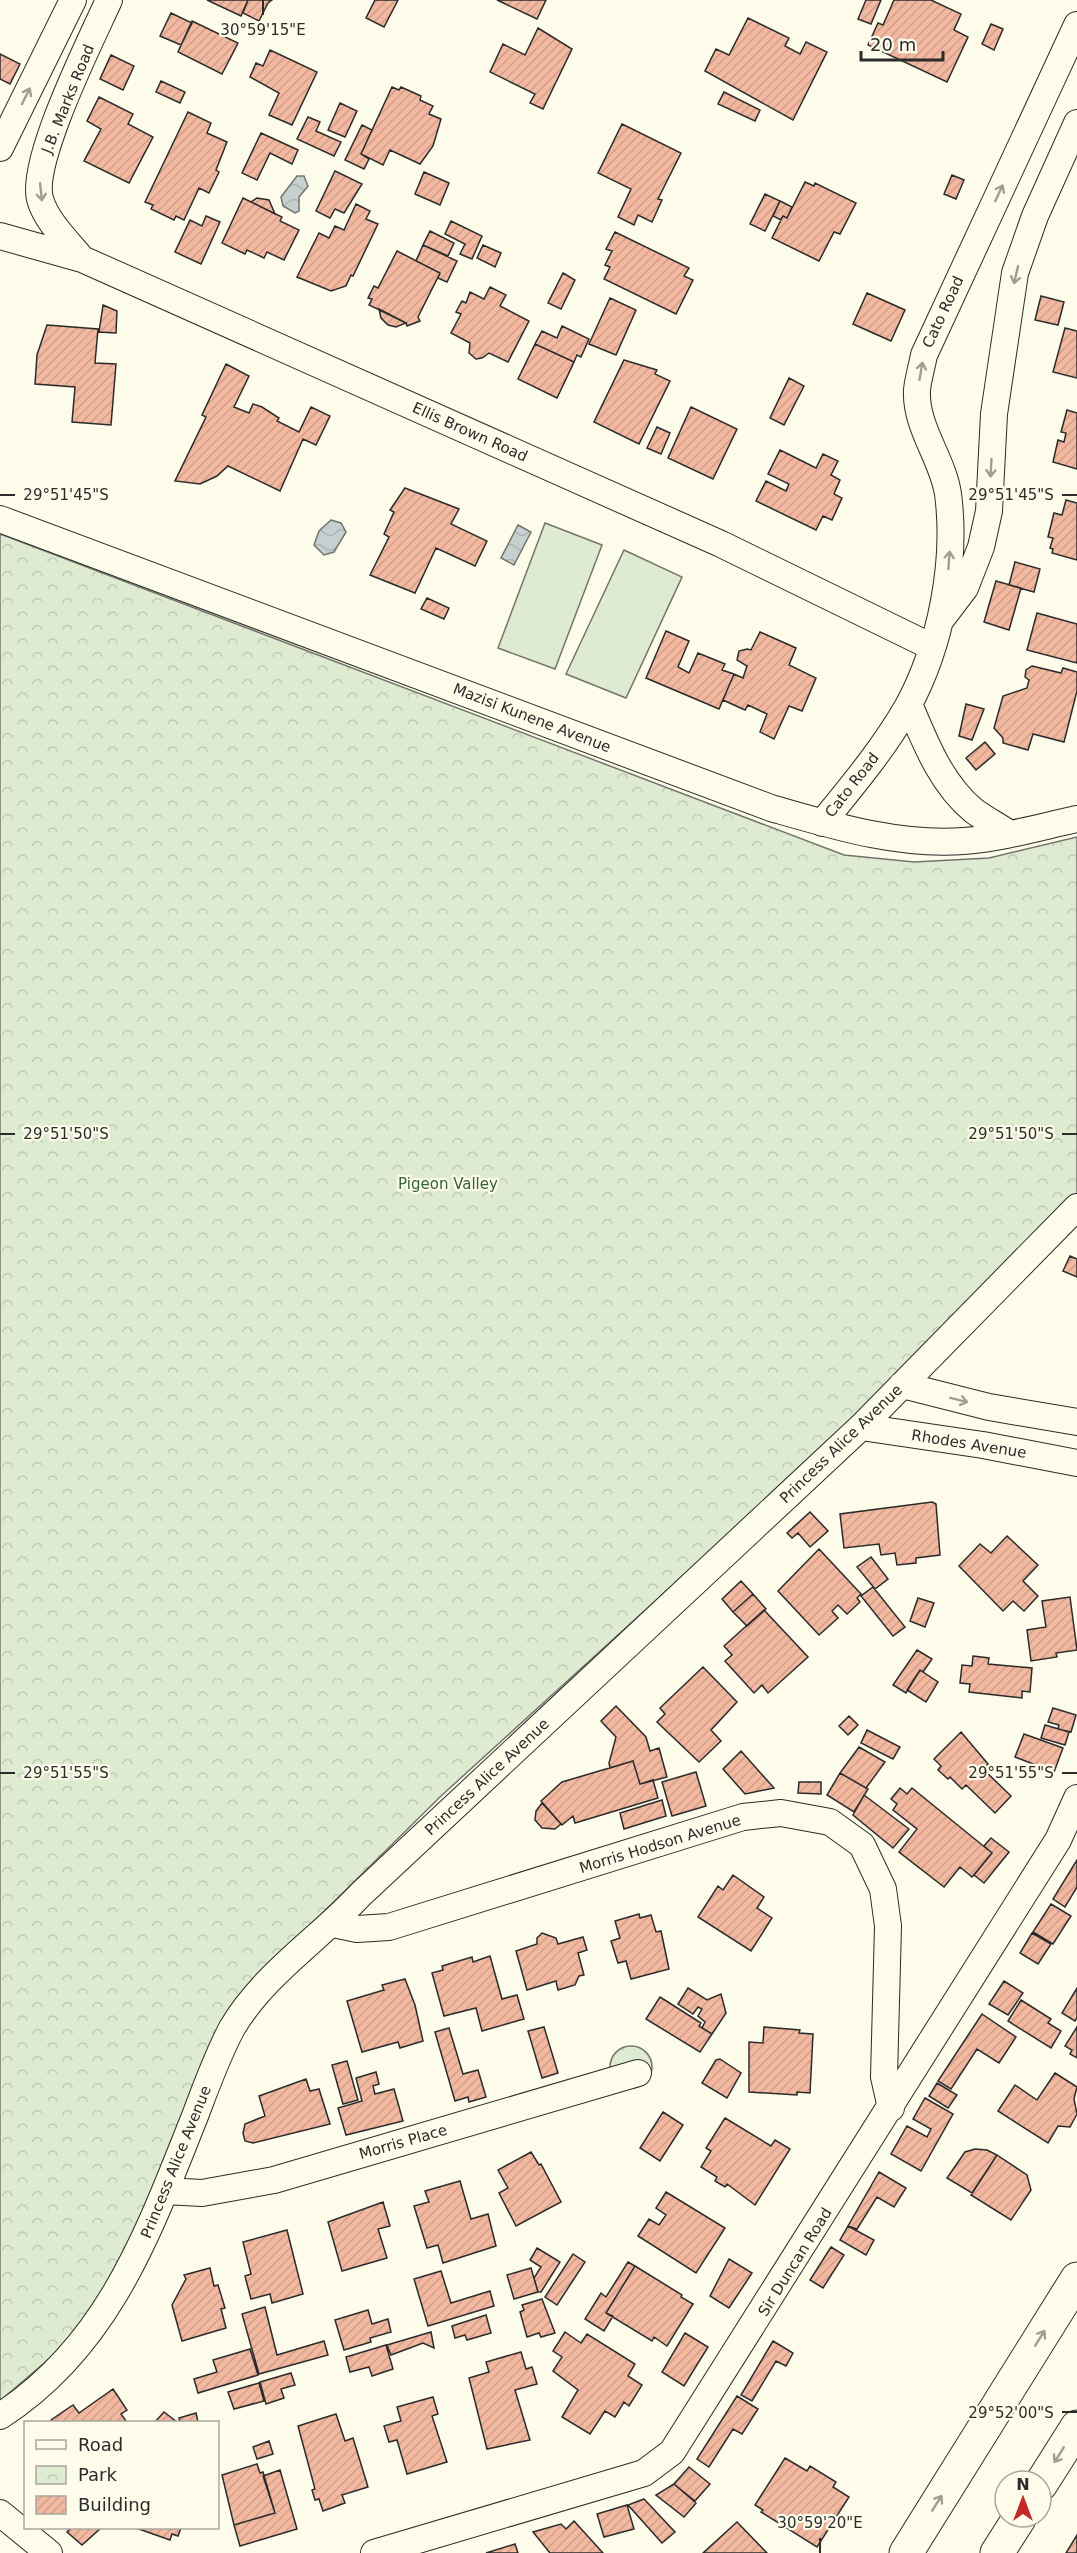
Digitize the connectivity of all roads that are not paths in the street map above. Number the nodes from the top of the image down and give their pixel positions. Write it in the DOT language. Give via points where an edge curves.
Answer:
graph roads {
  1 [pos="73,0"];
  2 [pos="109,0"];
  3 [pos="1077,25"];
  4 [pos="1077,123"];
  5 [pos="0,148"];
  6 [pos="0,236"];
  7 [pos="82,259"];
  8 [pos="0,519"];
  9 [pos="942,618"];
  10 [pos="932,647"];
  11 [pos="909,704"];
  12 [pos="1077,819"];
  13 [pos="822,823"];
  14 [pos="1010,834"];
  15 [pos="1077,1208"];
  16 [pos="902,1385"];
  17 [pos="1077,1422"];
  18 [pos="861,1427"];
  19 [pos="1077,1463"];
  20 [pos="1077,1798"];
  21 [pos="333,1924"];
  22 [pos="638,2073"];
  23 [pos="891,2108"];
  24 [pos="165,2191"];
  25 [pos="1077,2279"];
  26 [pos="0,2416"];
  27 [pos="1077,2427"];
  28 [pos="1050,2469"];
  29 [pos="0,2513"];
  30 [pos="1013,2529"];
  31 [pos="49,2553"];
  32 [pos="374,2553"];
  33 [pos="906,2553"];
  34 [pos="998,2553"];
  5 -- 1 [label="street, one-way"];
  2 -- 7 [label="street, J.B. Marks Road, one-way" via="46,147 40,173 40,199"];
  9 -- 3 [label="street, Cato Road, one-way" via="951,525 948,492 921,418 917,392 924,355"];
  4 -- 9 [label="street, Cato Road, one-way" via="1035,216 1015,273 994,414 989,512 965,588"];
  6 -- 7 [label="street, Ellis Brown Road"];
  7 -- 10 [label="street, Ellis Brown Road" via="721,544"];
  8 -- 13 [label="street, Mazisi Kunene Avenue" via="771,808"];
  9 -- 10 [label="street, Cato Road"];
  10 -- 11 [label="street, Cato Road"];
  11 -- 13 [label="street, Cato Road" via="868,767"];
  11 -- 14 [label="street" via="948,784 974,811"];
  12 -- 14 [label="street, Mazisi Kunene Avenue"];
  13 -- 14 [label="street, Mazisi Kunene Avenue" via="915,840 964,840"];
  15 -- 16 [label="street, Princess Alice Avenue"];
  16 -- 17 [label="street, one-way" via="988,1407"];
  16 -- 18 [label="street, Princess Alice Avenue"];
  18 -- 19 [label="street, Rhodes Avenue"];
  18 -- 21 [label="street, Princess Alice Avenue"];
  20 -- 23 [label="street, Sir Duncan Road" via="1058,1840"];
  21 -- 23 [label="street, Morris Hodson Avenue" via="357,1929 389,1927 744,1817 781,1813 830,1822 862,1845 884,1889 888,1926 884,2077"];
  21 -- 24 [label="street, Princess Alice Avenue" via="259,1990 244,2009 220,2054"];
  22 -- 24 [label="street, Morris Place" via="274,2180 202,2193"];
  23 -- 32 [label="street, Sir Duncan Road" via="672,2452 644,2473"];
  24 -- 26 [label="street, Princess Alice Avenue" via="123,2283 84,2342 32,2396"];
  33 -- 25 [label="main road, one-way"];
  27 -- 28 [label="main road, one-way"];
  29 -- 31 [label="street"];
  30 -- 34 [label="main road"];
}
